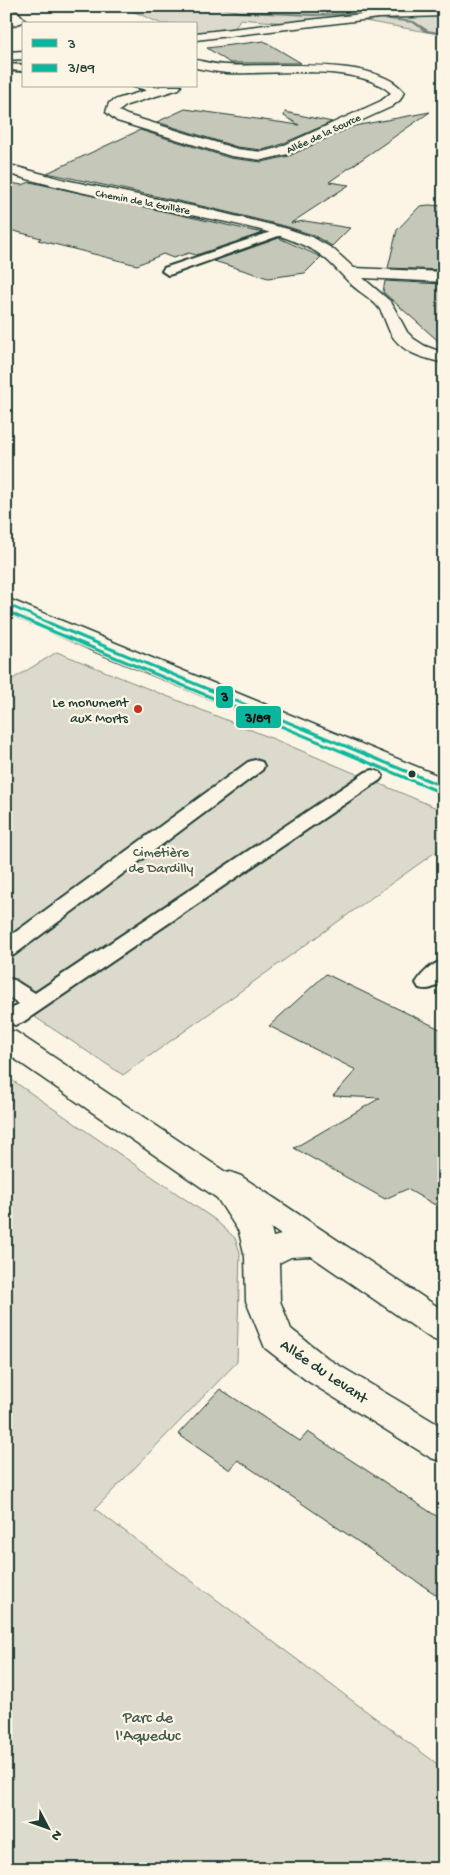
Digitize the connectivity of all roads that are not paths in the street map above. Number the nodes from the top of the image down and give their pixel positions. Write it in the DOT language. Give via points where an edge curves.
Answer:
graph roads {
  1 [pos="6,10"];
  2 [pos="444,13"];
  3 [pos="6,25"];
  4 [pos="198,37"];
  5 [pos="22,55"];
  6 [pos="6,56"];
  7 [pos="198,64"];
  8 [pos="6,67"];
  9 [pos="22,68"];
  10 [pos="228,69"];
  11 [pos="204,78"];
  12 [pos="146,88"];
  13 [pos="169,88"];
  14 [pos="160,91"];
  15 [pos="6,168"];
  16 [pos="280,232"];
  17 [pos="168,271"];
  18 [pos="350,273"];
  19 [pos="444,277"];
  20 [pos="444,358"];
  21 [pos="6,604"];
  22 [pos="254,766"];
  23 [pos="373,776"];
  24 [pos="444,787"];
  25 [pos="6,950"];
  26 [pos="444,967"];
  27 [pos="428,983"];
  28 [pos="6,985"];
  29 [pos="35,1004"];
  30 [pos="10,1028"];
  31 [pos="154,1138"];
  32 [pos="321,1244"];
  33 [pos="262,1257"];
  34 [pos="444,1329"];
  35 [pos="444,1447"];
  1 -- 3 [label="street" via="19,20"];
  2 -- 4 [label="street" via="379,14"];
  5 -- 6 [label="street"];
  7 -- 10 [label="street, Allée de la Source"];
  8 -- 9 [label="lane"];
  10 -- 11 [label="street, Allée de la Source"];
  10 -- 14 [label="street, Allée de la Source" via="354,72 384,80 395,86 398,92 391,101 318,135 283,151 259,156 227,150 122,118 112,112 119,103"];
  12 -- 14 [label="lane"];
  13 -- 14 [label="street, Allée de la Source"];
  15 -- 16 [label="street, Chemin de la Guillère" via="73,187 150,201"];
  16 -- 17 [label="lane"];
  16 -- 18 [label="street, Chemin de la Guillère" via="297,236 322,249"];
  18 -- 19 [label="street"];
  18 -- 20 [label="street, Chemin de la Guillère" via="387,308 407,343"];
  21 -- 24 [label="street"];
  22 -- 25 [label="lane"];
  23 -- 29 [label="lane"];
  26 -- 27 [label="lane"];
  28 -- 29 [label="lane"];
  29 -- 30 [label="lane"];
  30 -- 31 [label="street, Allée du Levant"];
  31 -- 32 [label="street, Allée du Levant"];
  31 -- 33 [label="street, Allée du Levant" via="228,1190 255,1229"];
  32 -- 33 [label="street" via="292,1244"];
  32 -- 34 [label="street, Allée du Levant"];
  33 -- 35 [label="street, Allée du Levant" via="263,1301 277,1338 318,1370"];
}
